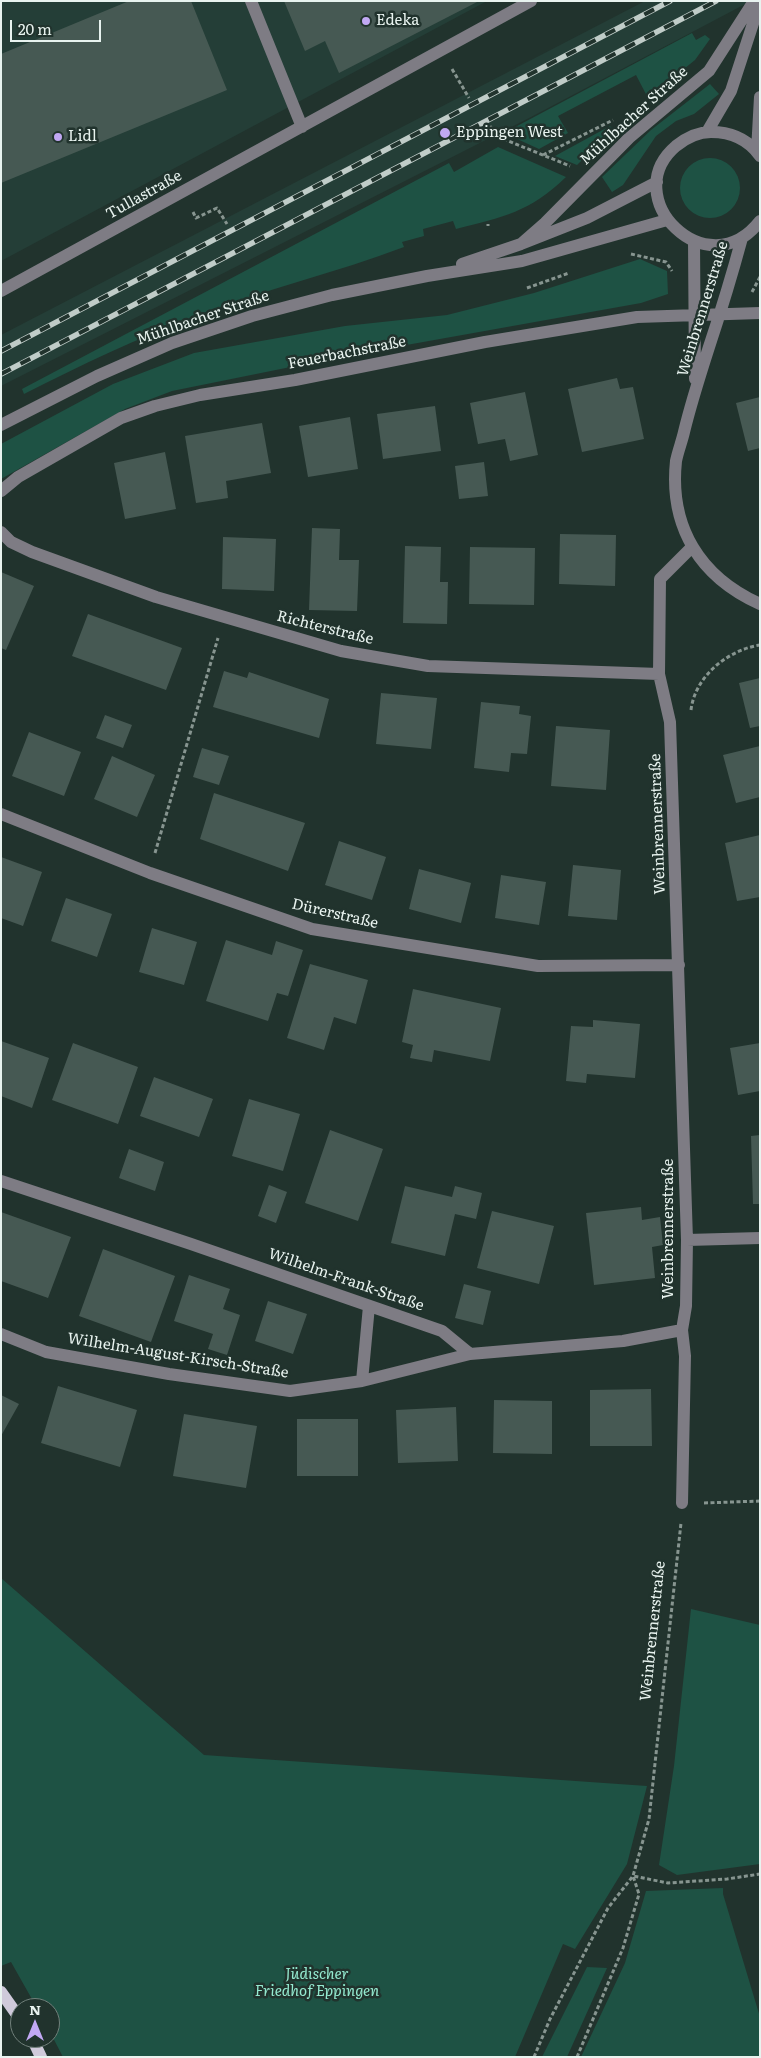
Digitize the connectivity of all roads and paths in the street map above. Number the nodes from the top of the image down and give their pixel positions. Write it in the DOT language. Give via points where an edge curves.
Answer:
graph roads {
  1 [pos="250,1"];
  2 [pos="531,1"];
  3 [pos="754,1"];
  4 [pos="760,2"];
  5 [pos="452,69"];
  6 [pos="760,97"];
  7 [pos="469,98"];
  8 [pos="620,117"];
  9 [pos="490,126"];
  10 [pos="302,127"];
  11 [pos="708,132"];
  12 [pos="758,153"];
  13 [pos="542,155"];
  14 [pos="572,167"];
  15 [pos="657,182"];
  16 [pos="196,218"];
  17 [pos="667,220"];
  18 [pos="760,221"];
  19 [pos="226,224"];
  20 [pos="742,238"];
  21 [pos="694,241"];
  22 [pos="521,244"];
  23 [pos="427,276"];
  24 [pos="1,291"];
  25 [pos="760,313"];
  26 [pos="720,315"];
  27 [pos="695,316"];
  28 [pos="695,389"];
  29 [pos="1,425"];
  30 [pos="1,491"];
  31 [pos="1,532"];
  32 [pos="691,548"];
  33 [pos="760,604"];
  34 [pos="218,640"];
  35 [pos="760,645"];
  36 [pos="659,674"];
  37 [pos="692,716"];
  38 [pos="1,814"];
  39 [pos="150,873"];
  40 [pos="679,965"];
  41 [pos="1,1181"];
  42 [pos="760,1238"];
  43 [pos="688,1240"];
  44 [pos="370,1306"];
  45 [pos="682,1330"];
  46 [pos="1,1334"];
  47 [pos="470,1354"];
  48 [pos="362,1381"];
  49 [pos="760,1501"];
  50 [pos="682,1503"];
  51 [pos="760,1874"];
  52 [pos="633,1876"];
  53 [pos="1,1992"];
  54 [pos="10,2005"];
  55 [pos="534,2057"];
  56 [pos="577,2057"];
  1 -- 10 [label="street"];
  2 -- 10 [label="street, Tullastraße"];
  3 -- 22 [label="street, Mühlbacher Straße" via="709,71 629,138 546,223"];
  4 -- 11 [label="street" via="730,91"];
  5 -- 7 [label="path"];
  6 -- 12 [label="street"];
  8 -- 13 [label="path"];
  9 -- 13 [label="path" via="496,136"];
  10 -- 24 [label="street, Tullastraße"];
  11 -- 12 [label="street" via="734,135"];
  11 -- 15 [label="street" via="689,137 673,149 662,164"];
  13 -- 14 [label="path"];
  15 -- 17 [label="street" via="657,195"];
  15 -- 22 [label="street, Mühlbacher Straße" via="587,218"];
  16 -- 19 [label="path" via="217,208"];
  17 -- 21 [label="street" via="679,233"];
  17 -- 23 [label="street, Mühlbacher Straße" via="522,261"];
  18 -- 20 [label="street"];
  20 -- 21 [label="street" via="718,245"];
  20 -- 26 [label="street, Weinbrennerstraße"];
  21 -- 27 [label="street, Weinbrennerstraße"];
  22 -- 23 [label="street, Mühlbacher Straße"];
  23 -- 29 [label="street, Mühlbacher Straße" via="332,295 252,316 172,343 97,376"];
  25 -- 26 [label="street, Feuerbachstraße"];
  26 -- 27 [label="street, Feuerbachstraße"];
  26 -- 28 [label="street, Weinbrennerstraße"];
  27 -- 28 [label="street, Weinbrennerstraße"];
  27 -- 30 [label="street, Feuerbachstraße" via="627,318 200,395 155,406 121,418 18,477"];
  28 -- 32 [label="street, Weinbrennerstraße" via="676,461 676,501"];
  31 -- 36 [label="street, Richterstraße" via="11,542 32,552 156,597 341,651 428,666"];
  32 -- 33 [label="street" via="714,575 737,594"];
  32 -- 36 [label="street, Weinbrennerstraße" via="660,579"];
  34 -- 39 [label="path"];
  35 -- 37 [label="path" via="747,647 713,668 699,685"];
  36 -- 40 [label="street, Weinbrennerstraße" via="670,722"];
  38 -- 39 [label="street, Dürerstraße"];
  39 -- 40 [label="street, Dürerstraße" via="312,929 377,941 538,966"];
  40 -- 43 [label="street, Weinbrennerstraße"];
  41 -- 44 [label="street, Wilhelm-Frank-Straße"];
  42 -- 43 [label="street"];
  43 -- 45 [label="street, Weinbrennerstraße"];
  44 -- 47 [label="street, Wilhelm-Frank-Straße" via="442,1331"];
  44 -- 48 [label="street"];
  45 -- 47 [label="street" via="623,1341"];
  45 -- 50 [label="street, Weinbrennerstraße" via="685,1356"];
  46 -- 48 [label="street, Wilhelm-August-Kirsch-Straße" via="46,1352 169,1374 290,1390"];
  47 -- 48 [label="street, Wilhelm-August-Kirsch-Straße"];
  49 -- 50 [label="path"];
  50 -- 52 [label="path, Weinbrennerstraße" via="649,1819"];
  51 -- 52 [label="path" via="668,1883"];
  52 -- 55 [label="path, Weinbrennerstraße" via="608,1908 550,2019"];
  52 -- 56 [label="path" via="639,1894 623,1948"];
  53 -- 54 [label="main road"];
}
